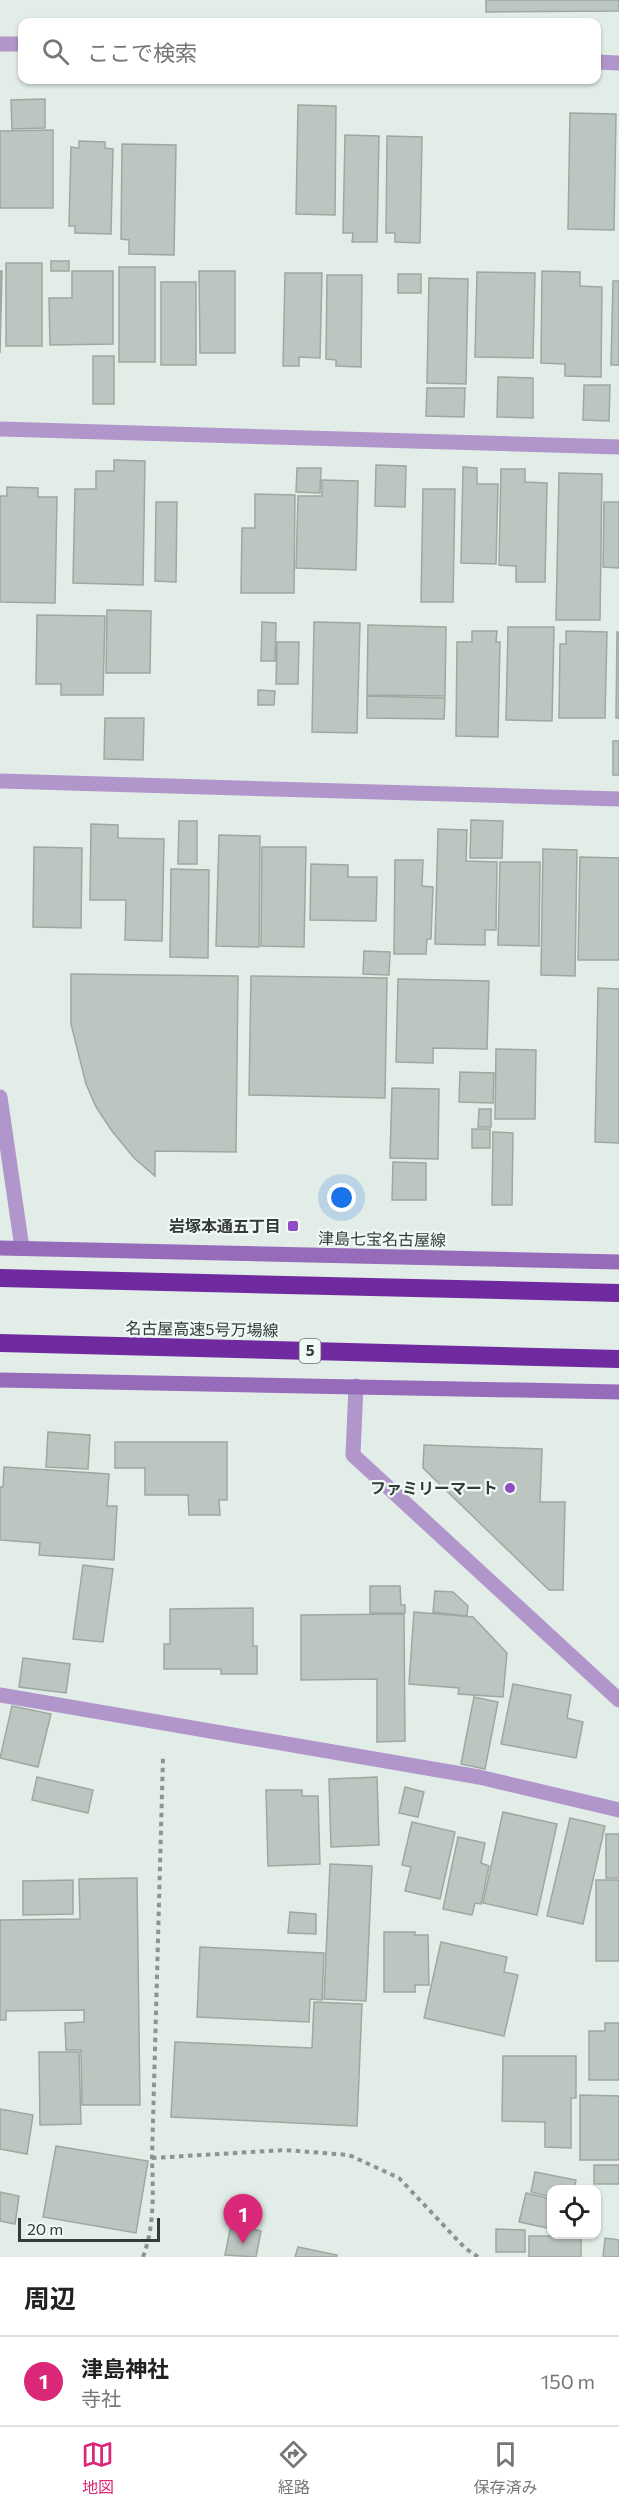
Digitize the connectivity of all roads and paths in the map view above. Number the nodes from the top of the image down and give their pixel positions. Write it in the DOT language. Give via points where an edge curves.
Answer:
graph roads {
  1 [pos="0,44"];
  2 [pos="18,44"];
  3 [pos="601,62"];
  4 [pos="619,63"];
  5 [pos="0,429"];
  6 [pos="619,447"];
  7 [pos="0,781"];
  8 [pos="619,799"];
  9 [pos="0,1097"];
  10 [pos="0,1248"];
  11 [pos="22,1248"];
  12 [pos="619,1262"];
  13 [pos="0,1278"];
  14 [pos="619,1293"];
  15 [pos="0,1343"];
  16 [pos="619,1359"];
  17 [pos="0,1380"];
  18 [pos="356,1386"];
  19 [pos="619,1392"];
  20 [pos="0,1695"];
  21 [pos="619,1700"];
  22 [pos="164,1723"];
  23 [pos="619,1810"];
  24 [pos="152,2158"];
  25 [pos="143,2257"];
  26 [pos="478,2257"];
  1 -- 2 [label="street"];
  3 -- 4 [label="street"];
  5 -- 6 [label="street"];
  7 -- 8 [label="street"];
  9 -- 11 [label="street"];
  10 -- 11 [label="main road, 津島七宝名古屋線"];
  11 -- 12 [label="main road, 津島七宝名古屋線"];
  13 -- 14 [label="highway"];
  15 -- 16 [label="highway, 名古屋高速5号万場線 / 5"];
  17 -- 18 [label="main road"];
  18 -- 19 [label="main road"];
  18 -- 21 [label="street" via="353,1455"];
  20 -- 22 [label="street"];
  22 -- 23 [label="street" via="479,1777"];
  22 -- 24 [label="path"];
  24 -- 25 [label="path" via="154,2204"];
  24 -- 26 [label="path" via="285,2150 350,2155 399,2178"];
}
